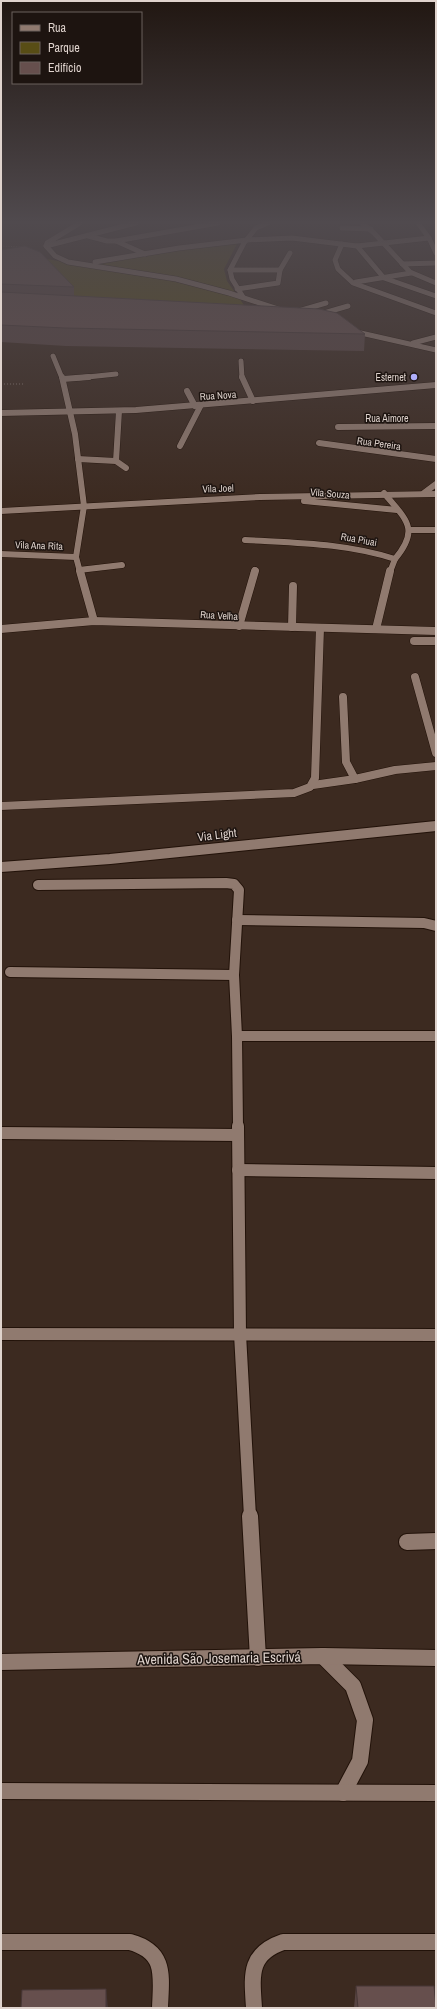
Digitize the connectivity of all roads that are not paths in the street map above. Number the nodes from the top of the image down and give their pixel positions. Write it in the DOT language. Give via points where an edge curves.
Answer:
graph roads {
  1 [pos="345,329"];
  2 [pos="436,337"];
  3 [pos="411,344"];
  4 [pos="436,350"];
  5 [pos="53,356"];
  6 [pos="241,360"];
  7 [pos="116,374"];
  8 [pos="63,379"];
  9 [pos="436,385"];
  10 [pos="187,391"];
  11 [pos="253,401"];
  12 [pos="198,405"];
  13 [pos="119,411"];
  14 [pos="1,413"];
  15 [pos="70,413"];
  16 [pos="436,426"];
  17 [pos="338,427"];
  18 [pos="319,443"];
  19 [pos="180,446"];
  20 [pos="78,459"];
  21 [pos="436,460"];
  22 [pos="116,461"];
  23 [pos="126,468"];
  24 [pos="436,484"];
  25 [pos="384,493"];
  26 [pos="424,493"];
  27 [pos="436,494"];
  28 [pos="260,497"];
  29 [pos="84,506"];
  30 [pos="397,510"];
  31 [pos="1,511"];
  32 [pos="410,530"];
  33 [pos="436,530"];
  34 [pos="245,540"];
  35 [pos="1,554"];
  36 [pos="76,557"];
  37 [pos="395,559"];
  38 [pos="122,565"];
  39 [pos="79,570"];
  40 [pos="255,570"];
  41 [pos="294,586"];
  42 [pos="94,621"];
  43 [pos="239,626"];
  44 [pos="292,628"];
  45 [pos="320,628"];
  46 [pos="1,629"];
  47 [pos="376,629"];
  48 [pos="436,631"];
  49 [pos="414,641"];
  50 [pos="436,641"];
  51 [pos="415,677"];
  52 [pos="343,697"];
  53 [pos="436,753"];
  54 [pos="436,766"];
  55 [pos="354,779"];
  56 [pos="313,785"];
  57 [pos="1,806"];
  58 [pos="436,826"];
  59 [pos="1,867"];
  60 [pos="38,885"];
  61 [pos="237,920"];
  62 [pos="436,926"];
  63 [pos="10,972"];
  64 [pos="234,976"];
  65 [pos="237,1036"];
  66 [pos="436,1036"];
  67 [pos="1,1133"];
  68 [pos="238,1135"];
  69 [pos="238,1170"];
  70 [pos="436,1173"];
  71 [pos="1,1334"];
  72 [pos="240,1334"];
  73 [pos="436,1335"];
  74 [pos="436,1541"];
  75 [pos="407,1542"];
  76 [pos="323,1656"];
  77 [pos="258,1658"];
  78 [pos="436,1658"];
  79 [pos="1,1662"];
  80 [pos="1,1791"];
  81 [pos="343,1793"];
  82 [pos="436,1793"];
  83 [pos="1,1942"];
  84 [pos="436,1942"];
  85 [pos="160,2008"];
  86 [pos="254,2008"];
  1 -- 3 [label="street"];
  2 -- 3 [label="street"];
  3 -- 4 [label="street"];
  5 -- 8 [label="street"];
  6 -- 11 [label="street" via="242,380"];
  7 -- 8 [label="street"];
  8 -- 15 [label="street"];
  9 -- 11 [label="street, Rua Nova"];
  10 -- 12 [label="street"];
  11 -- 12 [label="street, Rua Nova"];
  12 -- 13 [label="street, Rua Nova"];
  12 -- 19 [label="street"];
  13 -- 15 [label="street, Rua Nova"];
  13 -- 22 [label="street"];
  14 -- 15 [label="street, Rua Nova"];
  15 -- 20 [label="street"];
  16 -- 17 [label="street, Rua Aimore"];
  18 -- 21 [label="street, Rua Pereira"];
  20 -- 22 [label="street"];
  20 -- 29 [label="street"];
  22 -- 23 [label="street"];
  24 -- 26 [label="street"];
  25 -- 26 [label="street, Vila Joel"];
  25 -- 28 [label="street, Vila Joel"];
  25 -- 30 [label="street"];
  26 -- 27 [label="street, Vila Joel"];
  28 -- 29 [label="street, Vila Joel"];
  28 -- 30 [label="street, Vila Souza"];
  29 -- 31 [label="street, Vila Joel"];
  29 -- 36 [label="street"];
  30 -- 32 [label="street" via="408,521"];
  32 -- 33 [label="street"];
  32 -- 37 [label="street" via="404,550"];
  34 -- 37 [label="street, Rua Piuai" via="346,546"];
  35 -- 36 [label="street, Vila Ana Rita"];
  36 -- 39 [label="street"];
  37 -- 47 [label="street"];
  38 -- 39 [label="street"];
  39 -- 42 [label="street"];
  40 -- 43 [label="street"];
  41 -- 44 [label="street"];
  42 -- 43 [label="street, Rua Velha"];
  42 -- 46 [label="street, Rua Velha"];
  43 -- 44 [label="street, Rua Velha"];
  44 -- 45 [label="street, Rua Velha"];
  45 -- 47 [label="street, Rua Velha"];
  45 -- 56 [label="street" via="316,778"];
  47 -- 48 [label="street, Rua Velha"];
  49 -- 50 [label="street"];
  51 -- 53 [label="street"];
  52 -- 55 [label="street" via="346,762"];
  54 -- 55 [label="street" via="396,770"];
  55 -- 56 [label="street"];
  56 -- 57 [label="street" via="294,793"];
  58 -- 59 [label="street, Via Light" via="84,862"];
  60 -- 61 [label="street" via="230,883 239,890"];
  61 -- 62 [label="street" via="424,923"];
  61 -- 64 [label="street"];
  63 -- 64 [label="street"];
  64 -- 65 [label="street"];
  65 -- 66 [label="street"];
  65 -- 68 [label="street"];
  67 -- 68 [label="street"];
  68 -- 69 [label="street"];
  69 -- 70 [label="street"];
  69 -- 72 [label="street"];
  71 -- 72 [label="street"];
  72 -- 73 [label="street"];
  72 -- 77 [label="street"];
  74 -- 75 [label="street"];
  76 -- 77 [label="street, Avenida São Josemaria Escrivá"];
  76 -- 78 [label="street, Avenida São Josemaria Escrivá"];
  76 -- 81 [label="street" via="353,1686 365,1720 360,1761"];
  77 -- 79 [label="street, Avenida São Josemaria Escrivá"];
  80 -- 81 [label="street"];
  81 -- 82 [label="street"];
  83 -- 85 [label="street" via="142,1944 158,1961 161,1973"];
  84 -- 86 [label="street" via="272,1944 256,1959 252,1969"];
}
